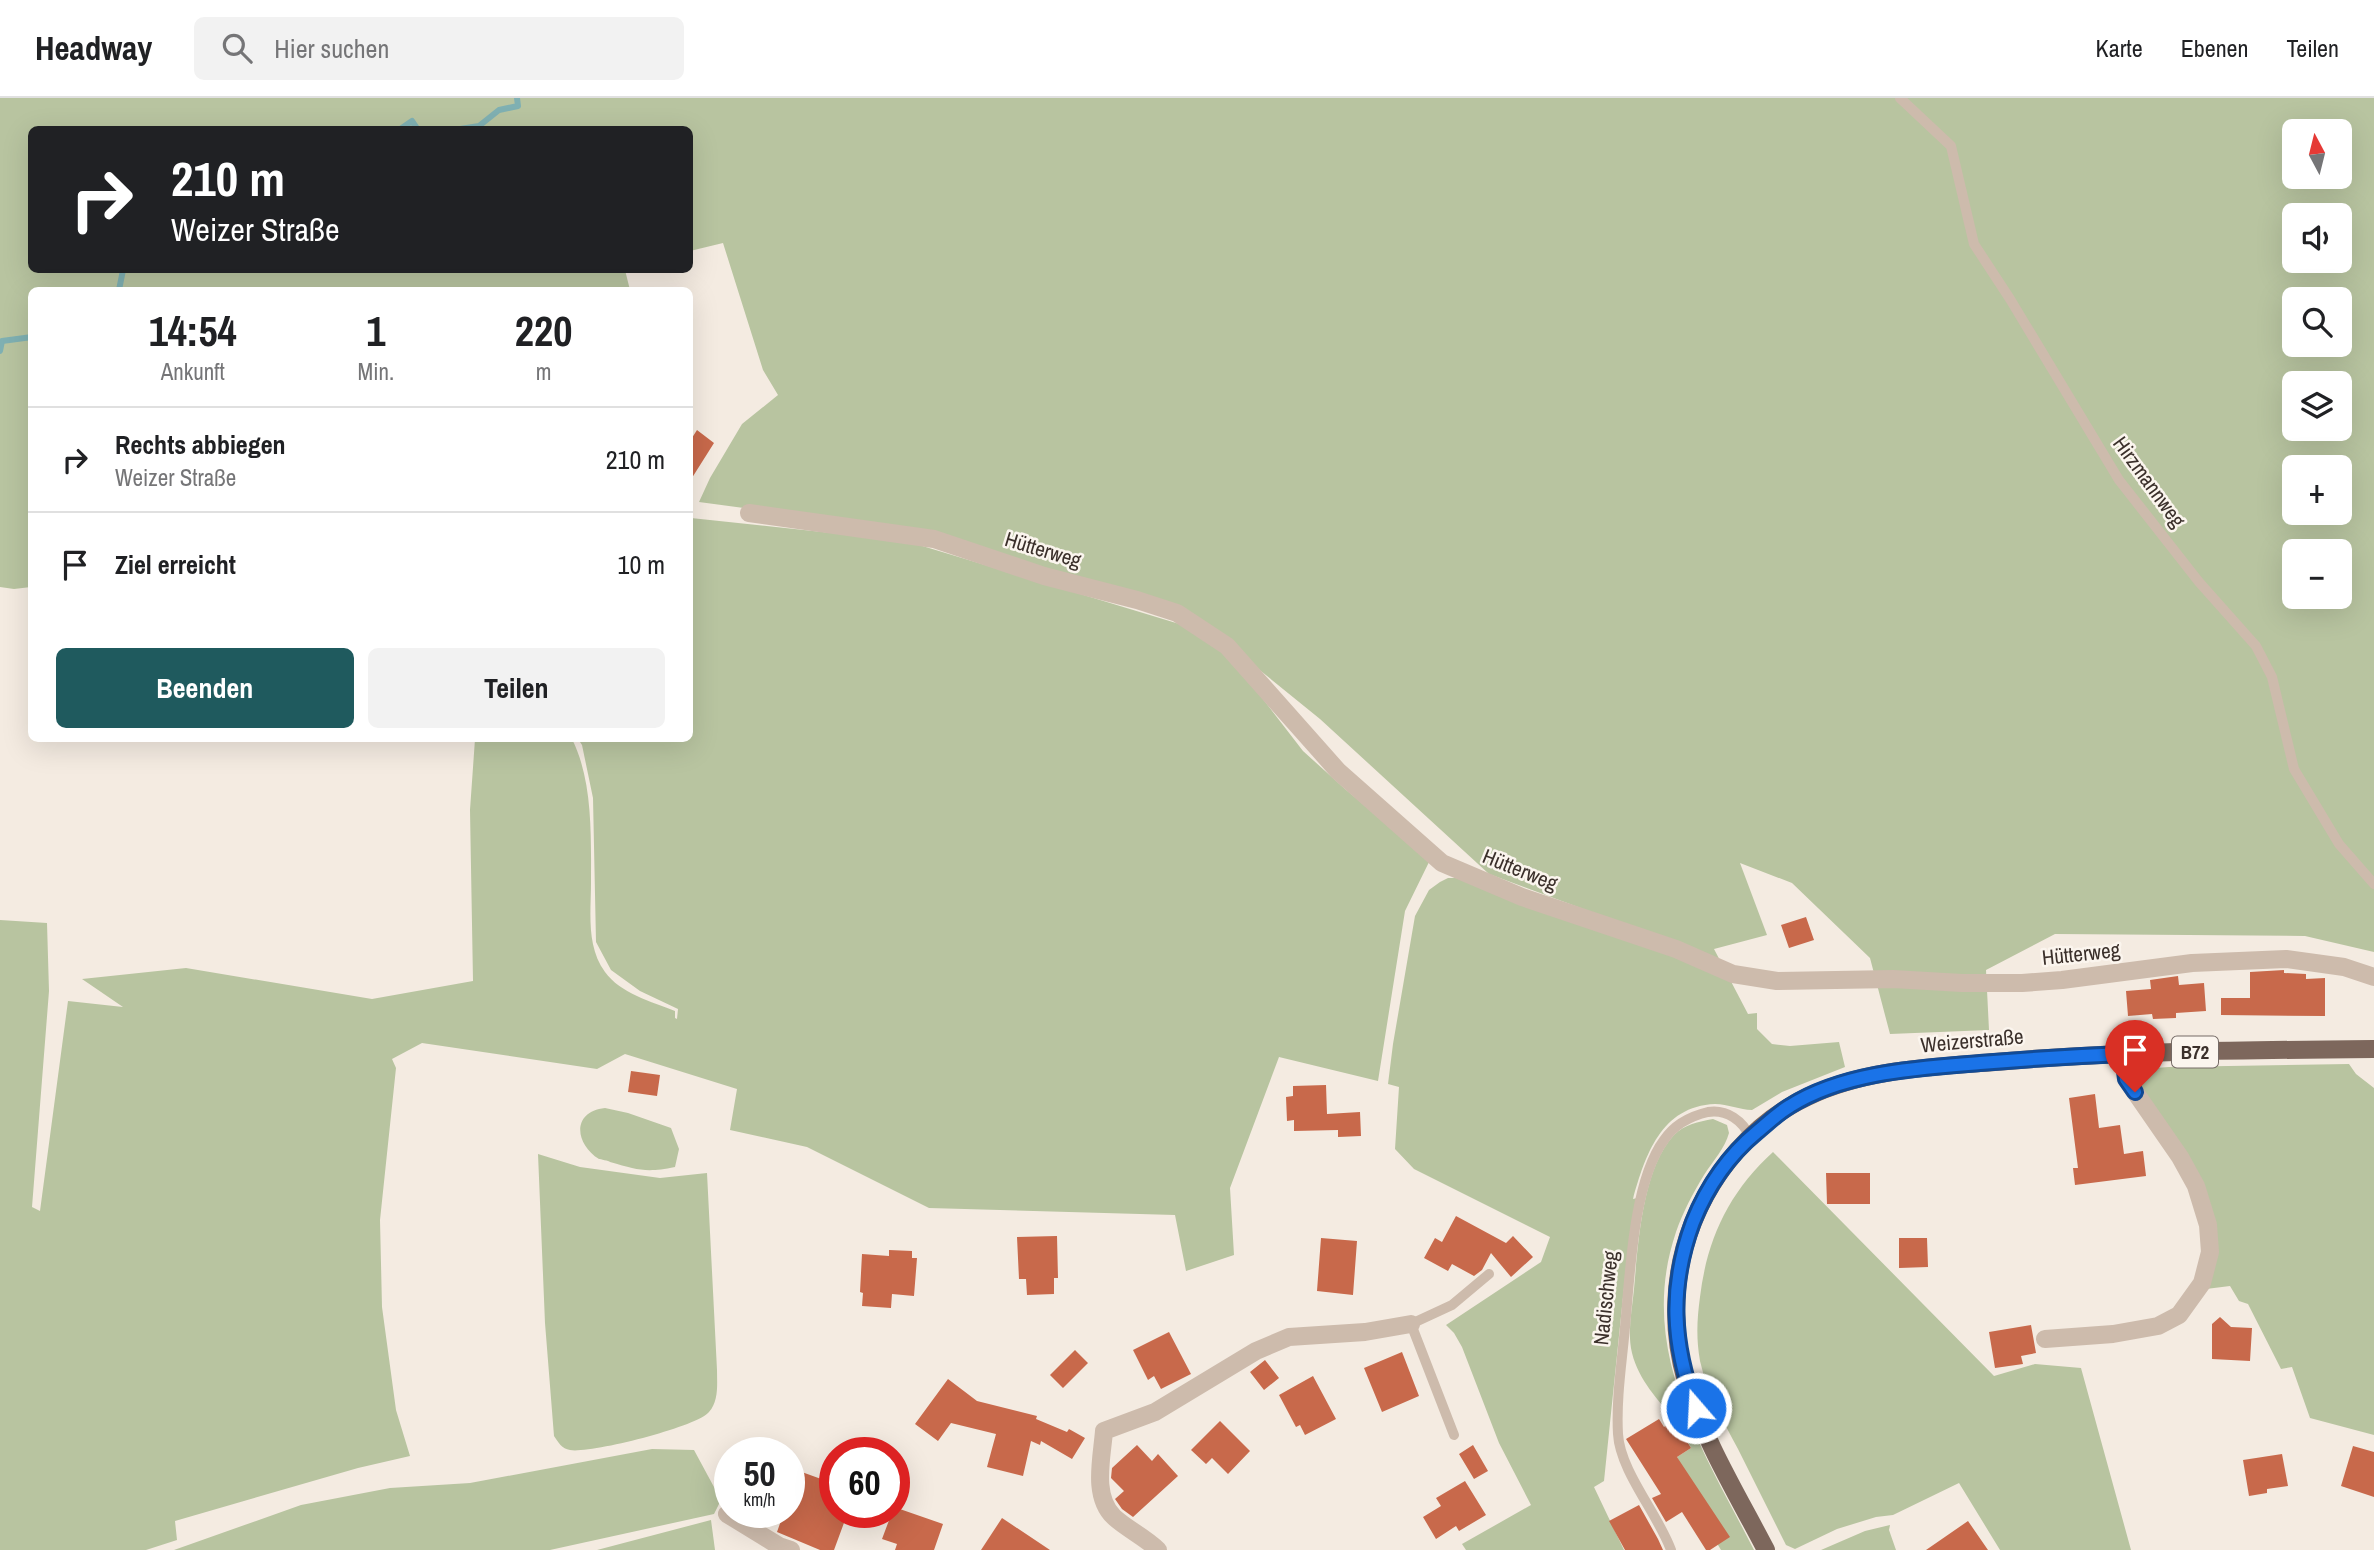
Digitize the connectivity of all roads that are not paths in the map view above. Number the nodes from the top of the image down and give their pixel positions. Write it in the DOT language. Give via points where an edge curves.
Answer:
graph roads {
  1 [pos="1899,98"];
  2 [pos="749,513"];
  3 [pos="2374,884"];
  4 [pos="2374,977"];
  5 [pos="2374,1049"];
  6 [pos="2123,1054"];
  7 [pos="1748,1132"];
  8 [pos="1489,1274"];
  9 [pos="1411,1324"];
  10 [pos="2045,1339"];
  11 [pos="1454,1435"];
  12 [pos="750,1528"];
  13 [pos="791,1550"];
  14 [pos="1158,1550"];
  15 [pos="1671,1550"];
  16 [pos="1766,1550"];
  1 -- 3 [label="lane, Hirzmannweg" via="1951,146 1974,244 2119,480 2256,646 2272,677 2294,769 2339,844"];
  2 -- 4 [label="street, Hütterweg" via="934,539 1177,613 1227,646 1338,771 1442,863 1733,974 1777,981 2022,983 2192,963 2287,959 2344,967"];
  5 -- 6 [label="main road, Weizerstraße / B72"];
  6 -- 7 [label="main road, Weizerstraße / B72" via="2036,1058 1872,1076 1810,1095"];
  6 -- 10 [label="street" via="2126,1079 2196,1186 2208,1225 2210,1252 2203,1283 2179,1315 2158,1326"];
  7 -- 15 [label="lane, Nadischweg" via="1727,1114 1712,1111 1692,1117 1672,1131 1652,1164 1638,1219 1618,1404 1619,1442"];
  7 -- 16 [label="main road, Weizerstraße / B72" via="1712,1182 1685,1242 1676,1313 1685,1380"];
  8 -- 9 [label="lane" via="1452,1305"];
  9 -- 11 [label="lane"];
  9 -- 14 [label="street" via="1289,1337 1256,1351 1155,1412 1104,1431 1101,1485 1105,1506"];
  12 -- 13 [label="street"];
}
